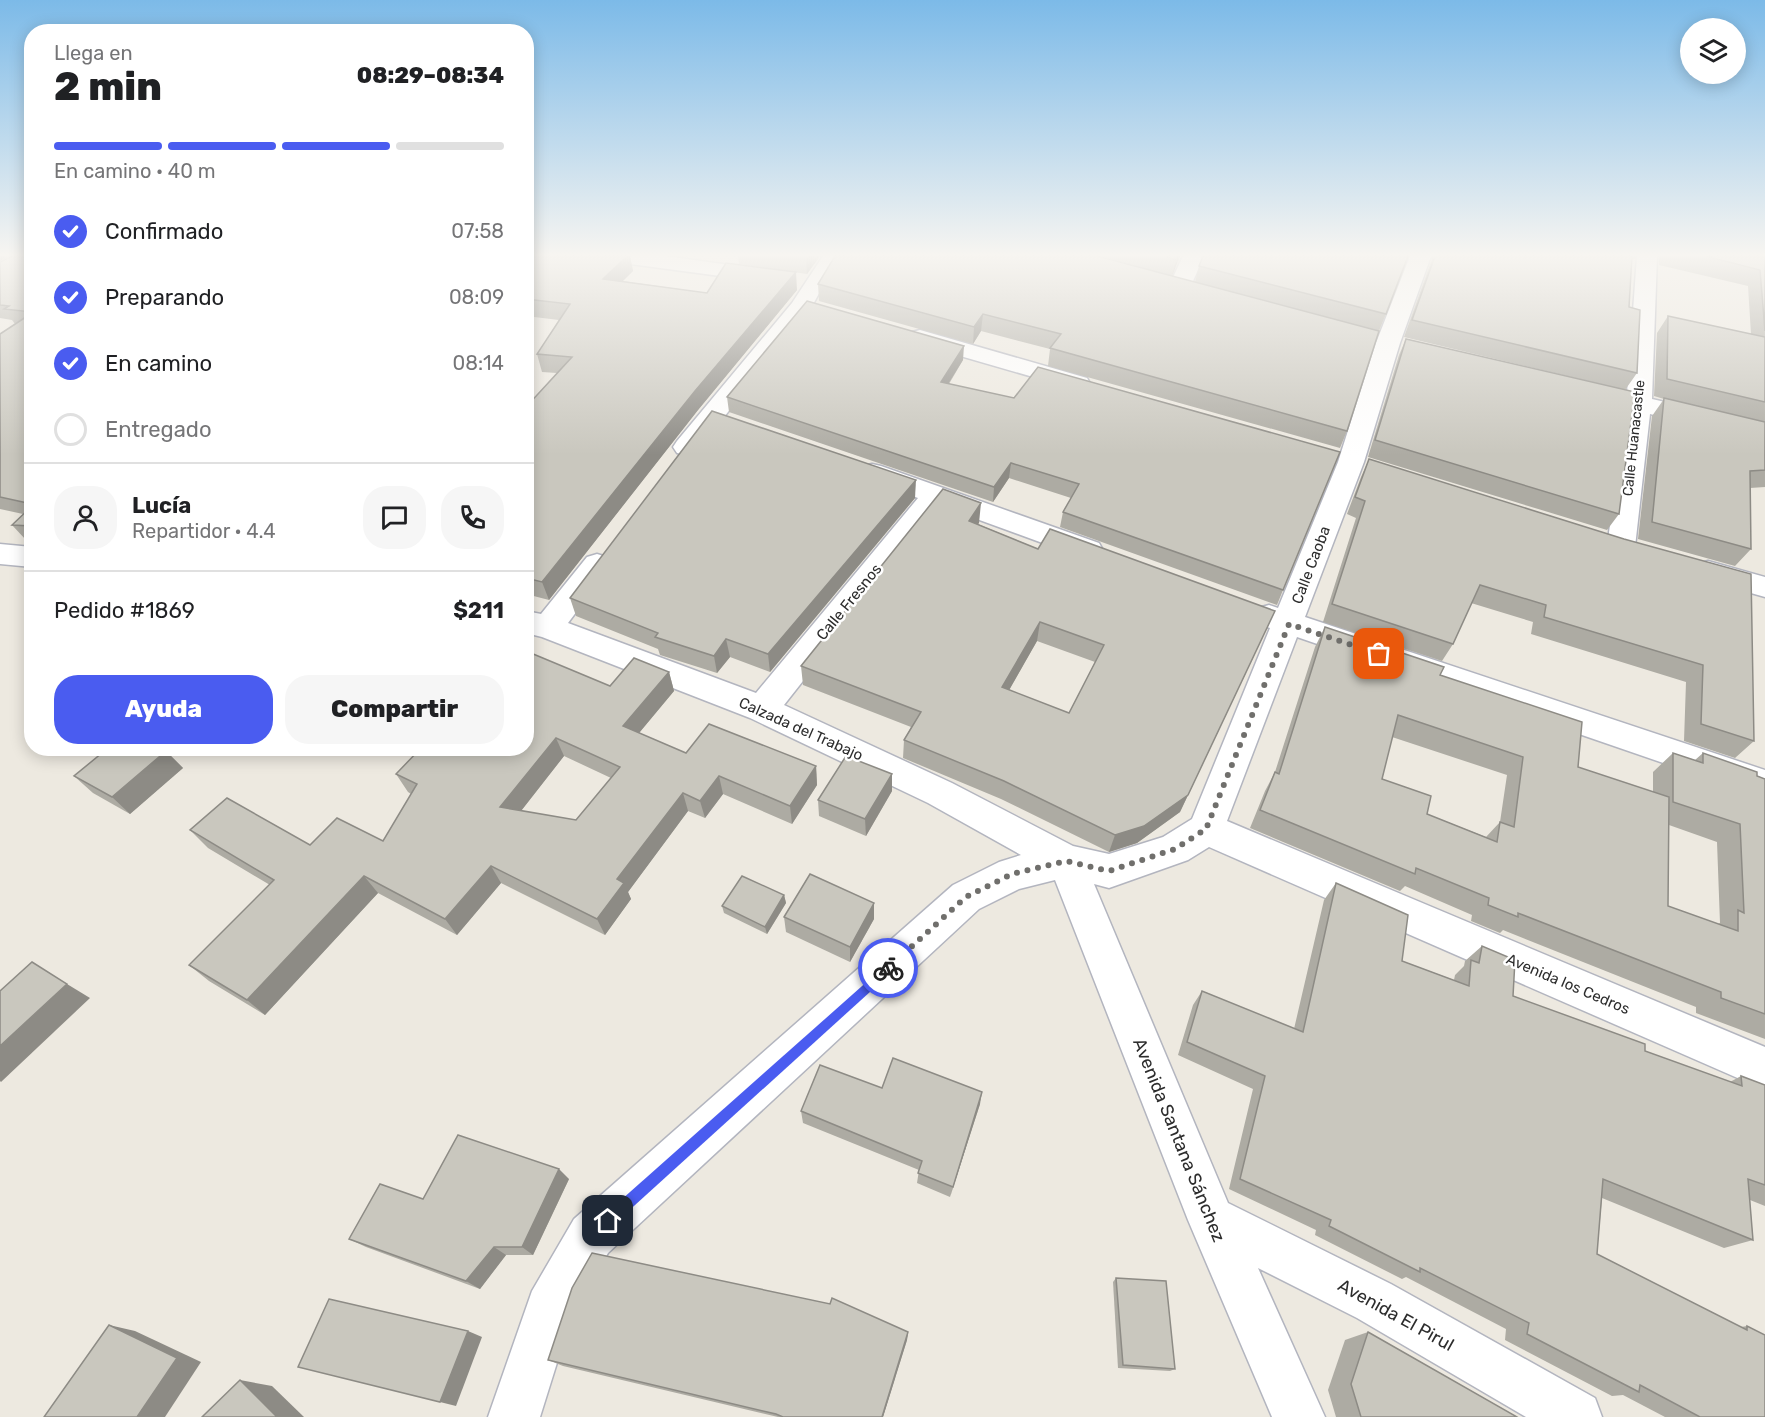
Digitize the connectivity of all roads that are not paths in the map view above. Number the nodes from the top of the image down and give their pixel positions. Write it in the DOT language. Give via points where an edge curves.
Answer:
graph roads {
  1 [pos="779,322"];
  2 [pos="1396,322"];
  3 [pos="1644,322"];
  4 [pos="892,329"];
  5 [pos="1571,388"];
  6 [pos="1098,389"];
  7 [pos="1640,404"];
  8 [pos="709,416"];
  9 [pos="743,428"];
  10 [pos="1765,433"];
  11 [pos="674,462"];
  12 [pos="845,463"];
  13 [pos="936,494"];
  14 [pos="611,545"];
  15 [pos="1621,546"];
  16 [pos="0,554"];
  17 [pos="24,556"];
  18 [pos="1112,559"];
  19 [pos="1688,566"];
  20 [pos="1765,587"];
  21 [pos="1245,607"];
  22 [pos="1289,624"];
  23 [pos="537,625"];
  24 [pos="762,710"];
  25 [pos="1765,784"];
  26 [pos="1206,829"];
  27 [pos="1066,861"];
  28 [pos="1765,1069"];
  29 [pos="1211,1220"];
  30 [pos="514,1417"];
  31 [pos="1299,1417"];
  32 [pos="1576,1417"];
  1 -- 8 [label="street"];
  2 -- 22 [label="street, Calle Caoba" via="1351,462"];
  3 -- 7 [label="street, Calle Huanacastle"];
  4 -- 6 [label="street"];
  5 -- 7 [label="street"];
  7 -- 10 [label="street"];
  7 -- 15 [label="street, Calle Huanacastle"];
  8 -- 9 [label="street"];
  8 -- 11 [label="street"];
  12 -- 13 [label="street"];
  13 -- 18 [label="street"];
  13 -- 24 [label="street, Calle Fresnos"];
  14 -- 23 [label="street"];
  16 -- 17 [label="street"];
  19 -- 20 [label="street"];
  21 -- 22 [label="street"];
  22 -- 25 [label="street"];
  22 -- 26 [label="street, Calle Caoba"];
  23 -- 24 [label="street, Calzada del Trabajo"];
  24 -- 27 [label="street, Calzada del Trabajo" via="940,793"];
  26 -- 27 [label="street" via="1175,849 1109,871"];
  26 -- 28 [label="street, Avenida los Cedros"];
  27 -- 29 [label="street, Avenida Santana Sánchez"];
  27 -- 30 [label="street" via="1012,874 966,897 591,1236 549,1308"];
  29 -- 31 [label="street, Avenida Santana Sánchez"];
  29 -- 32 [label="street, Avenida El Pirul" via="1374,1300"];
}
